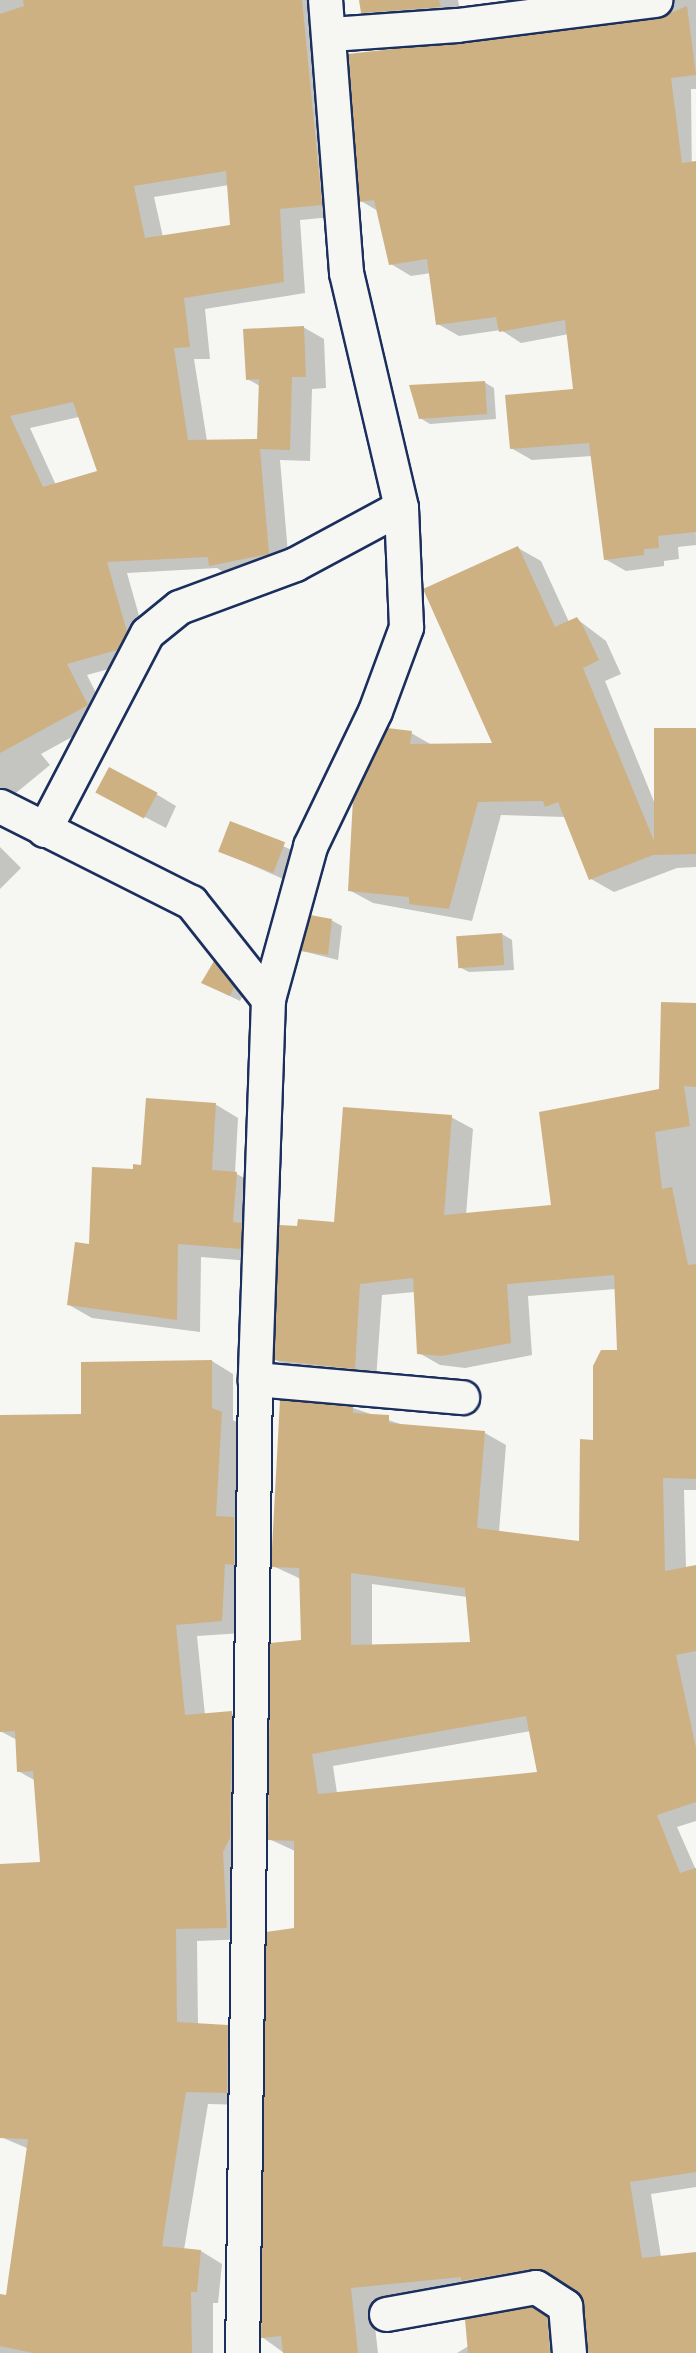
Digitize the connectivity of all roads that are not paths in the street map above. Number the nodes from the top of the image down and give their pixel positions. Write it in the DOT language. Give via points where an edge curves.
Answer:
graph roads {
  1 [pos="325,0"];
  2 [pos="655,0"];
  3 [pos="331,34"];
  4 [pos="401,507"];
  5 [pos="0,806"];
  6 [pos="44,830"];
  7 [pos="268,999"];
  8 [pos="255,1379"];
  9 [pos="462,1397"];
  10 [pos="386,2314"];
  11 [pos="242,2353"];
  12 [pos="569,2353"];
  1 -- 3 [label="street"];
  2 -- 3 [label="street" via="469,24"];
  3 -- 4 [label="street" via="346,272"];
  4 -- 6 [label="street" via="295,564 179,607 147,633"];
  4 -- 7 [label="street" via="406,627 375,711 310,846"];
  5 -- 6 [label="street"];
  6 -- 7 [label="street" via="191,902"];
  7 -- 8 [label="street"];
  8 -- 9 [label="street"];
  8 -- 11 [label="street"];
  10 -- 12 [label="street" via="536,2287 565,2306"];
}
